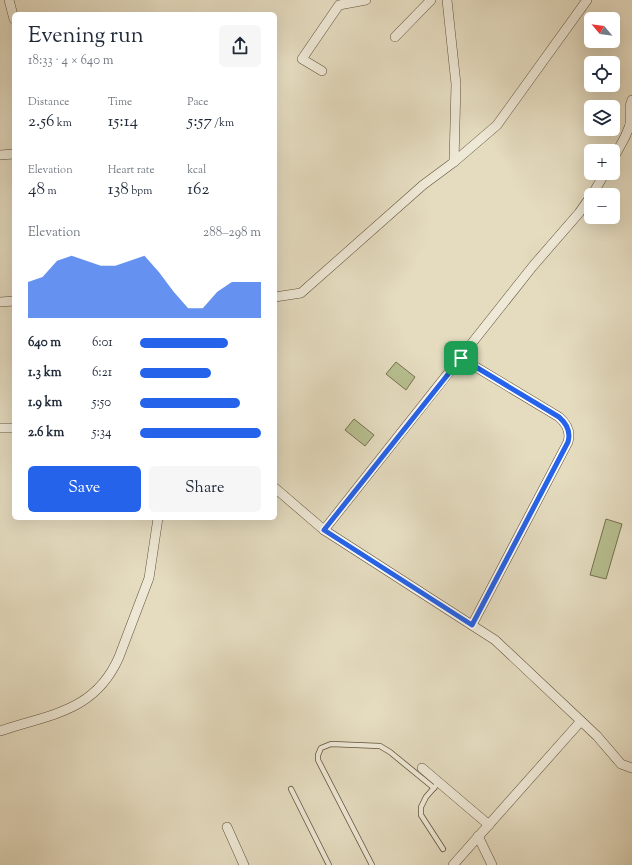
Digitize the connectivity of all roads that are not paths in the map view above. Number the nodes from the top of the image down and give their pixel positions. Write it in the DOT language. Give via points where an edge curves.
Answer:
graph roads {
  1 [pos="9,0"];
  2 [pos="366,0"];
  3 [pos="431,0"];
  4 [pos="447,0"];
  5 [pos="587,0"];
  6 [pos="12,12"];
  7 [pos="395,37"];
  8 [pos="322,71"];
  9 [pos="632,100"];
  10 [pos="631,125"];
  11 [pos="620,146"];
  12 [pos="12,154"];
  13 [pos="0,155"];
  14 [pos="454,162"];
  15 [pos="584,206"];
  16 [pos="277,297"];
  17 [pos="12,301"];
  18 [pos="0,302"];
  19 [pos="461,358"];
  20 [pos="0,428"];
  21 [pos="12,428"];
  22 [pos="277,490"];
  23 [pos="158,520"];
  24 [pos="324,530"];
  25 [pos="472,625"];
  26 [pos="581,721"];
  27 [pos="0,731"];
  28 [pos="422,768"];
  29 [pos="632,768"];
  30 [pos="436,785"];
  31 [pos="291,789"];
  32 [pos="489,825"];
  33 [pos="227,827"];
  34 [pos="478,836"];
  35 [pos="442,849"];
  36 [pos="244,865"];
  37 [pos="329,865"];
  38 [pos="372,865"];
  39 [pos="453,865"];
  40 [pos="492,865"];
  1 -- 6 [label="street"];
  2 -- 8 [label="street" via="339,5 302,58"];
  3 -- 7 [label="street"];
  4 -- 14 [label="street" via="456,84"];
  5 -- 14 [label="street" via="497,125"];
  9 -- 10 [label="street"];
  10 -- 11 [label="street"];
  12 -- 13 [label="street"];
  14 -- 16 [label="street" via="423,185 301,293"];
  15 -- 19 [label="street"];
  17 -- 18 [label="street"];
  19 -- 24 [label="street"];
  19 -- 25 [label="street" via="559,417 566,423 569,435 568,442"];
  20 -- 21 [label="street"];
  22 -- 24 [label="street"];
  23 -- 27 [label="street" via="149,578 119,657 105,682 92,695 71,708"];
  24 -- 25 [label="street"];
  25 -- 26 [label="street" via="495,640"];
  26 -- 29 [label="street" via="621,764"];
  26 -- 32 [label="street"];
  28 -- 30 [label="street"];
  30 -- 32 [label="street"];
  30 -- 35 [label="lane" via="421,807 422,815"];
  30 -- 38 [label="lane" via="380,746 331,744 321,748 318,760"];
  31 -- 37 [label="lane"];
  32 -- 34 [label="street"];
  33 -- 36 [label="street"];
  34 -- 39 [label="street"];
  34 -- 40 [label="street"];
}
